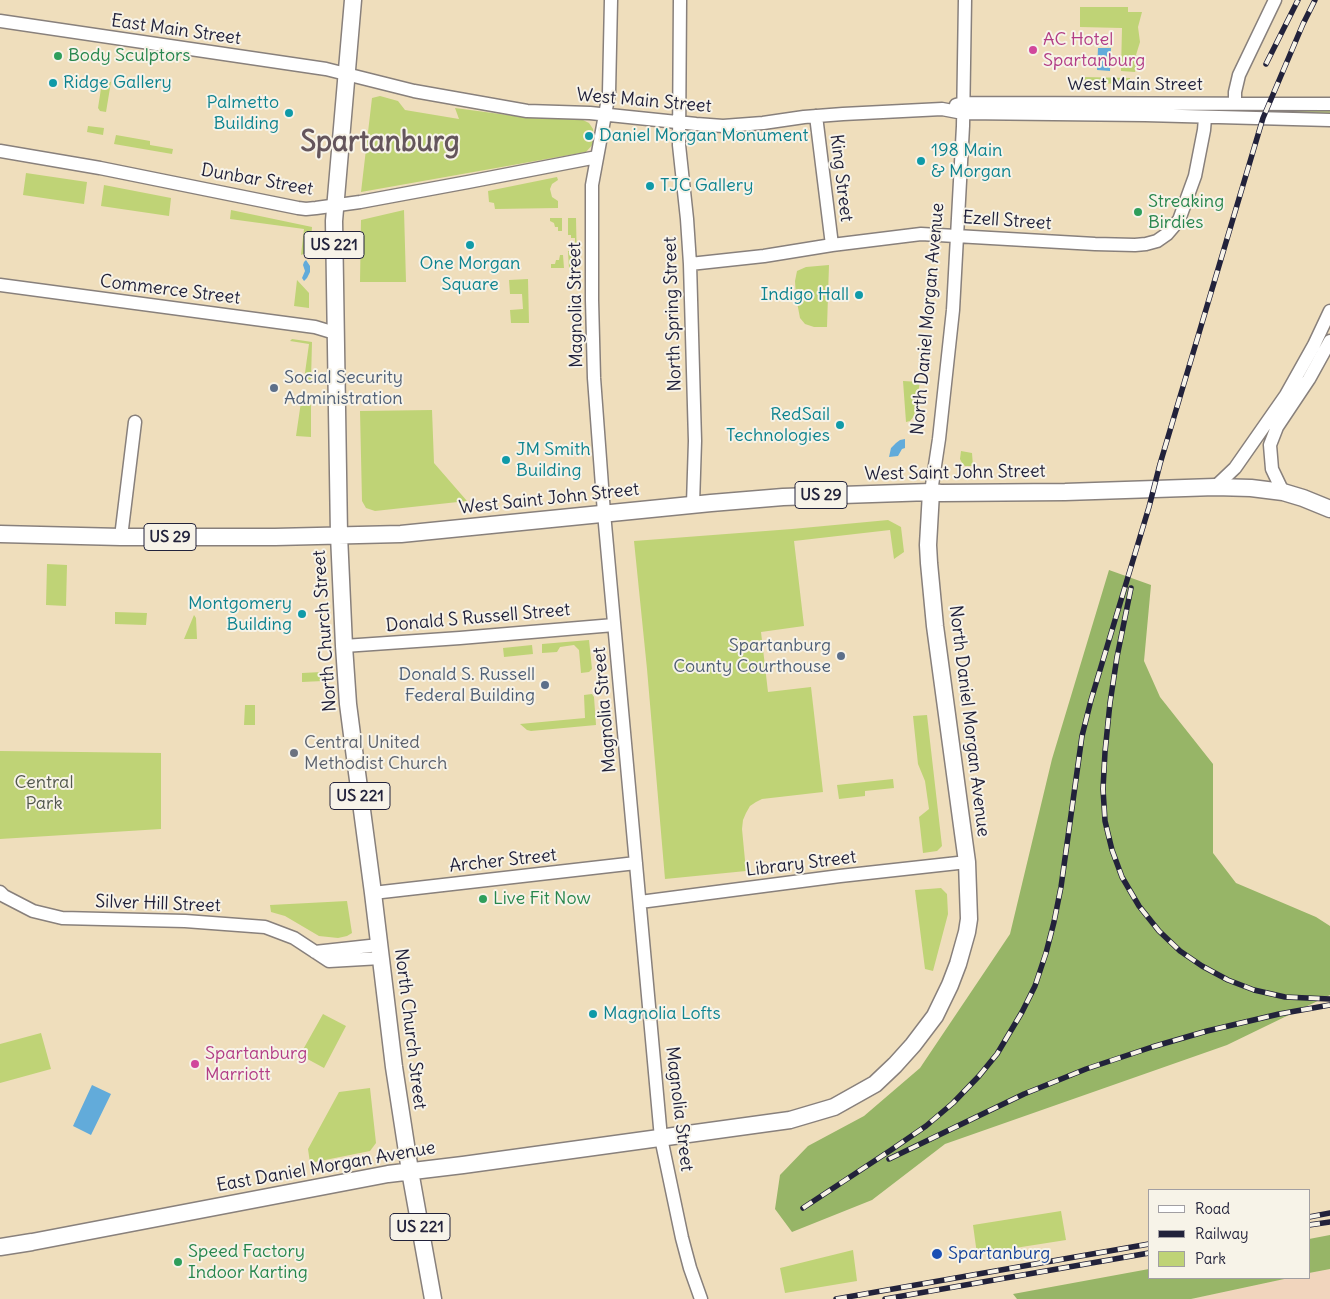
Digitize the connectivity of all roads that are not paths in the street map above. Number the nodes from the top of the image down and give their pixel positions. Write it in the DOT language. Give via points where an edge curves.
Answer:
graph roads {
  1 [pos="354,0"];
  2 [pos="611,0"];
  3 [pos="680,0"];
  4 [pos="965,0"];
  5 [pos="1275,0"];
  6 [pos="0,21"];
  7 [pos="346,75"];
  8 [pos="1235,103"];
  9 [pos="1330,104"];
  10 [pos="963,108"];
  11 [pos="605,114"];
  12 [pos="816,116"];
  13 [pos="1205,118"];
  14 [pos="1330,120"];
  15 [pos="680,122"];
  16 [pos="0,151"];
  17 [pos="597,157"];
  18 [pos="335,206"];
  19 [pos="957,235"];
  20 [pos="832,245"];
  21 [pos="690,264"];
  22 [pos="0,285"];
  23 [pos="1330,311"];
  24 [pos="335,334"];
  25 [pos="1330,341"];
  26 [pos="135,422"];
  27 [pos="1215,487"];
  28 [pos="931,492"];
  29 [pos="1283,492"];
  30 [pos="693,504"];
  31 [pos="1330,509"];
  32 [pos="604,513"];
  33 [pos="0,534"];
  34 [pos="339,535"];
  35 [pos="121,537"];
  36 [pos="614,625"];
  37 [pos="344,646"];
  38 [pos="966,862"];
  39 [pos="636,863"];
  40 [pos="0,892"];
  41 [pos="373,893"];
  42 [pos="640,902"];
  43 [pos="380,951"];
  44 [pos="315,952"];
  45 [pos="661,1138"];
  46 [pos="410,1171"];
  47 [pos="0,1247"];
  48 [pos="433,1299"];
  49 [pos="701,1299"];
  1 -- 7 [label="main road, US 221"];
  2 -- 11 [label="street, Magnolia Street" via="609,93"];
  3 -- 15 [label="street, North Spring Street"];
  4 -- 10 [label="street, North Daniel Morgan Avenue"];
  5 -- 8 [label="street" via="1239,75"];
  6 -- 7 [label="street, East Main Street" via="326,69"];
  7 -- 11 [label="street, West Main Street" via="527,111"];
  7 -- 18 [label="main road, North Church Street / US 221"];
  8 -- 9 [label="street, West Main Street"];
  8 -- 10 [label="street, West Main Street"];
  10 -- 12 [label="street, West Main Street"];
  10 -- 13 [label="street, West Main Street"];
  10 -- 19 [label="street, North Daniel Morgan Avenue"];
  11 -- 15 [label="street, West Main Street"];
  11 -- 17 [label="street, Magnolia Street"];
  12 -- 15 [label="street, West Main Street" via="723,126"];
  12 -- 20 [label="street, King Street"];
  13 -- 14 [label="street, West Main Street"];
  13 -- 19 [label="street, Ezell Street" via="1195,176 1179,220 1158,240 1135,245"];
  15 -- 21 [label="street, North Spring Street" via="679,145"];
  16 -- 18 [label="street, Dunbar Street" via="298,208"];
  17 -- 18 [label="street, Dunbar Street"];
  17 -- 32 [label="street, Magnolia Street" via="592,185 592,300"];
  18 -- 24 [label="main road, North Church Street / US 221"];
  19 -- 20 [label="street, Ezell Street" via="921,234"];
  19 -- 28 [label="street, North Daniel Morgan Avenue" via="953,310"];
  20 -- 21 [label="street, Ezell Street"];
  21 -- 30 [label="street, North Spring Street" via="695,440"];
  22 -- 24 [label="street, Commerce Street" via="305,325"];
  23 -- 27 [label="street" via="1286,395 1236,468"];
  24 -- 34 [label="main road, North Church Street / US 221"];
  25 -- 29 [label="street" via="1277,427 1270,445 1272,469"];
  26 -- 35 [label="street"];
  27 -- 28 [label="main road, West Saint John Street / US 29"];
  27 -- 29 [label="main road, West Saint John Street / US 29"];
  28 -- 30 [label="main road, West Saint John Street / US 29"];
  28 -- 38 [label="main road, North Daniel Morgan Avenue" via="930,571"];
  29 -- 31 [label="main road, West Saint John Street / US 29"];
  30 -- 32 [label="main road, West Saint John Street / US 29"];
  32 -- 34 [label="main road, West Saint John Street / US 29" via="401,534"];
  32 -- 36 [label="street, Magnolia Street"];
  33 -- 35 [label="main road, US 29"];
  34 -- 35 [label="main road, US 29"];
  34 -- 37 [label="main road, North Church Street / US 221"];
  36 -- 37 [label="street, Donald S Russell Street"];
  36 -- 39 [label="street, Magnolia Street"];
  37 -- 41 [label="main road, North Church Street / US 221" via="350,722"];
  38 -- 42 [label="street, Library Street"];
  38 -- 45 [label="main road, North Daniel Morgan Avenue" via="969,919 958,964 934,1016 913,1045 875,1084 834,1108 804,1117"];
  39 -- 41 [label="street, Archer Street"];
  39 -- 42 [label="street, Magnolia Street"];
  40 -- 44 [label="street, Silver Hill Street" via="33,911 62,918 265,927 294,938"];
  41 -- 43 [label="main road, North Church Street / US 221"];
  42 -- 45 [label="street, Magnolia Street"];
  43 -- 44 [label="street"];
  43 -- 44 [label="street, Silver Hill Street" via="329,961"];
  43 -- 46 [label="main road, North Church Street / US 221"];
  45 -- 46 [label="main road, East Daniel Morgan Avenue"];
  45 -- 49 [label="street, Magnolia Street" via="682,1238"];
  46 -- 47 [label="main road, East Daniel Morgan Avenue"];
  46 -- 48 [label="main road, North Church Street / US 221"];
}
